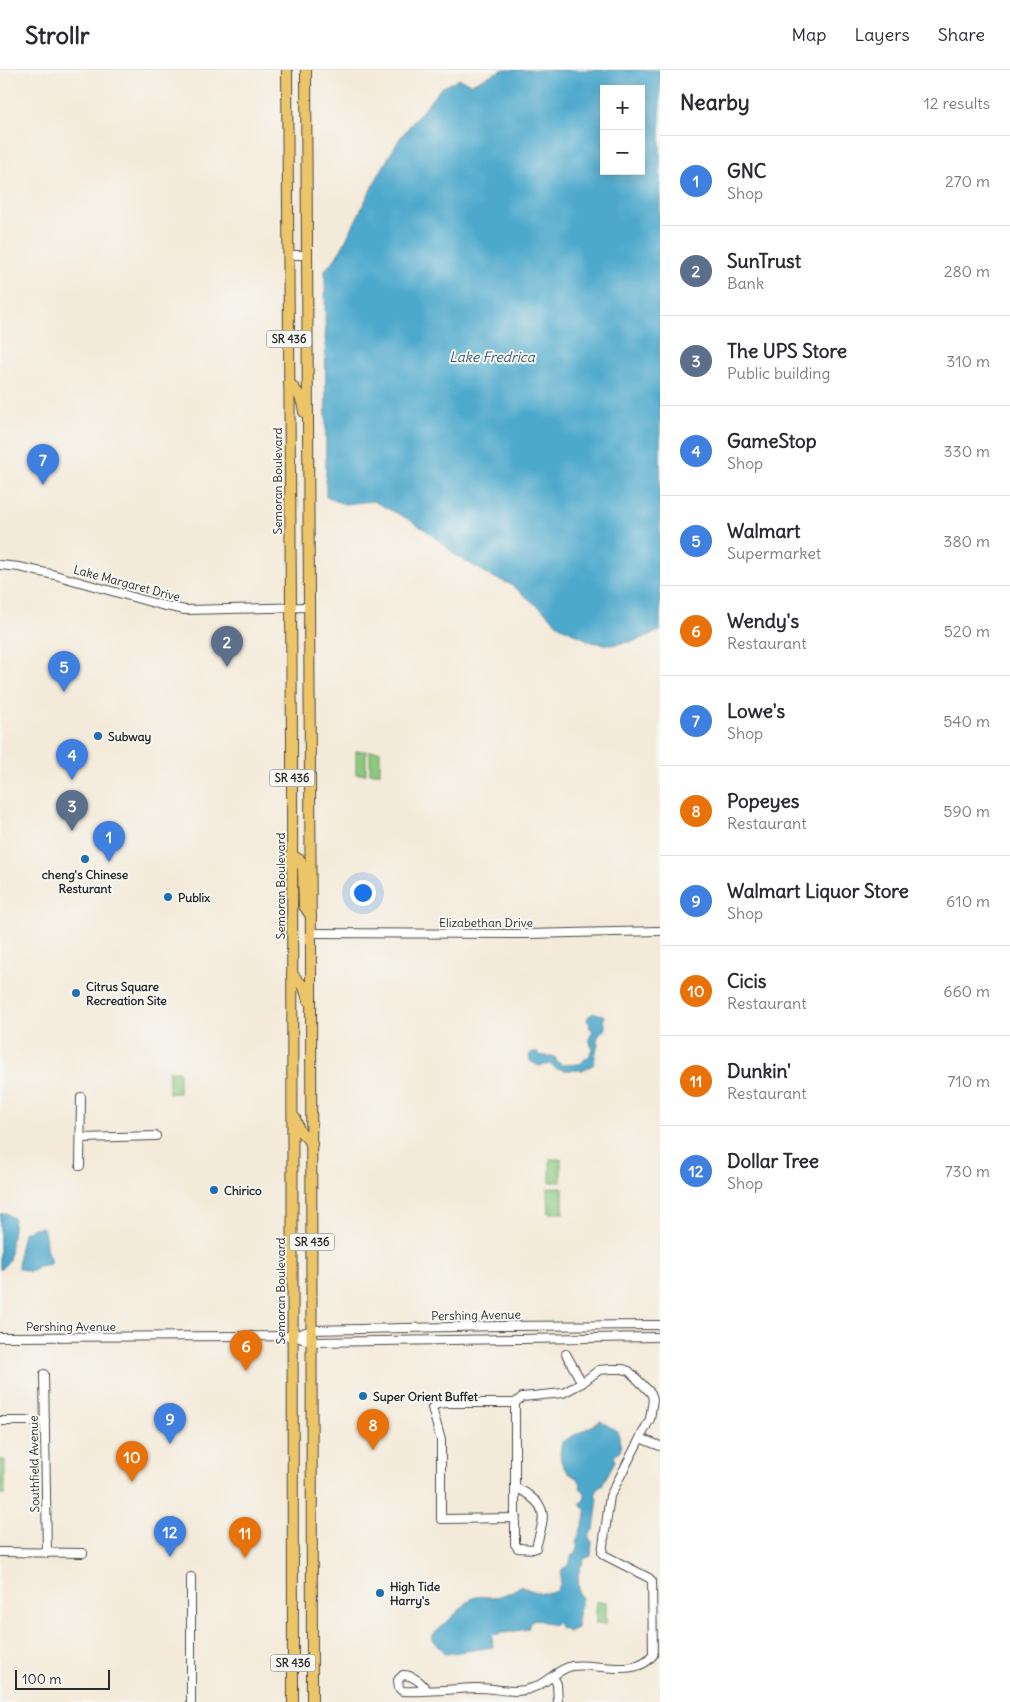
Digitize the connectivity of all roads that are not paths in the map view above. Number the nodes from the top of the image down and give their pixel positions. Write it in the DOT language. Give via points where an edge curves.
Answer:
graph roads {
  1 [pos="287,70"];
  2 [pos="306,70"];
  3 [pos="288,255"];
  4 [pos="307,255"];
  5 [pos="289,384"];
  6 [pos="309,435"];
  7 [pos="0,565"];
  8 [pos="309,607"];
  9 [pos="290,608"];
  10 [pos="292,855"];
  11 [pos="311,916"];
  12 [pos="660,931"];
  13 [pos="311,934"];
  14 [pos="292,974"];
  15 [pos="312,1010"];
  16 [pos="81,1097"];
  17 [pos="292,1108"];
  18 [pos="156,1136"];
  19 [pos="81,1138"];
  20 [pos="312,1144"];
  21 [pos="80,1166"];
  22 [pos="660,1325"];
  23 [pos="312,1330"];
  24 [pos="293,1336"];
  25 [pos="0,1337"];
  26 [pos="660,1337"];
  27 [pos="312,1342"];
  28 [pos="566,1354"];
  29 [pos="44,1374"];
  30 [pos="582,1383"];
  31 [pos="515,1403"];
  32 [pos="0,1421"];
  33 [pos="45,1422"];
  34 [pos="640,1438"];
  35 [pos="660,1446"];
  36 [pos="515,1488"];
  37 [pos="516,1518"];
  38 [pos="0,1552"];
  39 [pos="47,1553"];
  40 [pos="83,1553"];
  41 [pos="191,1577"];
  42 [pos="553,1676"];
  43 [pos="427,1690"];
  44 [pos="191,1702"];
  45 [pos="293,1702"];
  46 [pos="312,1702"];
  47 [pos="558,1702"];
  1 -- 3 [label="main road, Semoran Boulevard / SR 436"];
  2 -- 4 [label="main road, SR 436"];
  3 -- 4 [label="street"];
  3 -- 5 [label="main road, Semoran Boulevard / SR 436"];
  4 -- 6 [label="main road, SR 436"];
  5 -- 6 [label="main road" via="302,398"];
  5 -- 9 [label="main road, Semoran Boulevard / SR 436"];
  6 -- 8 [label="main road, SR 436"];
  7 -- 9 [label="street, Lake Margaret Drive" via="55,575 185,610"];
  8 -- 9 [label="street, Lake Margaret Drive"];
  8 -- 11 [label="main road, SR 436"];
  9 -- 10 [label="main road, Semoran Boulevard / SR 436"];
  10 -- 11 [label="main road" via="300,860 304,869 304,906"];
  10 -- 14 [label="main road, Semoran Boulevard / SR 436"];
  11 -- 13 [label="main road, SR 436"];
  12 -- 13 [label="street, Elizabethan Drive"];
  13 -- 15 [label="main road, SR 436"];
  14 -- 15 [label="main road" via="304,987"];
  14 -- 17 [label="main road, Semoran Boulevard / SR 436"];
  15 -- 20 [label="main road, SR 436"];
  16 -- 19 [label="street"];
  17 -- 20 [label="main road" via="299,1130"];
  17 -- 24 [label="main road, Semoran Boulevard / SR 436"];
  18 -- 19 [label="street"];
  19 -- 21 [label="street"];
  20 -- 23 [label="main road, SR 436"];
  22 -- 23 [label="street, Pershing Avenue"];
  23 -- 24 [label="street, Pershing Avenue"];
  23 -- 27 [label="main road, SR 436"];
  24 -- 25 [label="street, Pershing Avenue"];
  24 -- 27 [label="street, Pershing Avenue"];
  24 -- 45 [label="main road, Semoran Boulevard / SR 436"];
  26 -- 27 [label="street, Pershing Avenue"];
  27 -- 46 [label="main road, SR 436"];
  28 -- 30 [label="street"];
  29 -- 33 [label="street, Southfield Avenue"];
  30 -- 31 [label="street" via="563,1393 522,1397"];
  30 -- 34 [label="street" via="599,1370 610,1369 629,1371 641,1382 652,1399 650,1419"];
  31 -- 36 [label="street"];
  31 -- 37 [label="street" via="447,1403 432,1408 441,1440 441,1519"];
  32 -- 33 [label="street"];
  33 -- 39 [label="street, Southfield Avenue"];
  34 -- 35 [label="street"];
  34 -- 42 [label="street" via="610,1496 602,1548 604,1556 652,1581 652,1655 648,1661 626,1667 573,1666"];
  36 -- 37 [label="street"];
  36 -- 37 [label="street" via="539,1502 544,1511 536,1548 518,1548 515,1544"];
  38 -- 39 [label="street"];
  39 -- 40 [label="street"];
  41 -- 44 [label="street"];
  42 -- 43 [label="street" via="522,1691 475,1688"];
  42 -- 47 [label="street"];
}
